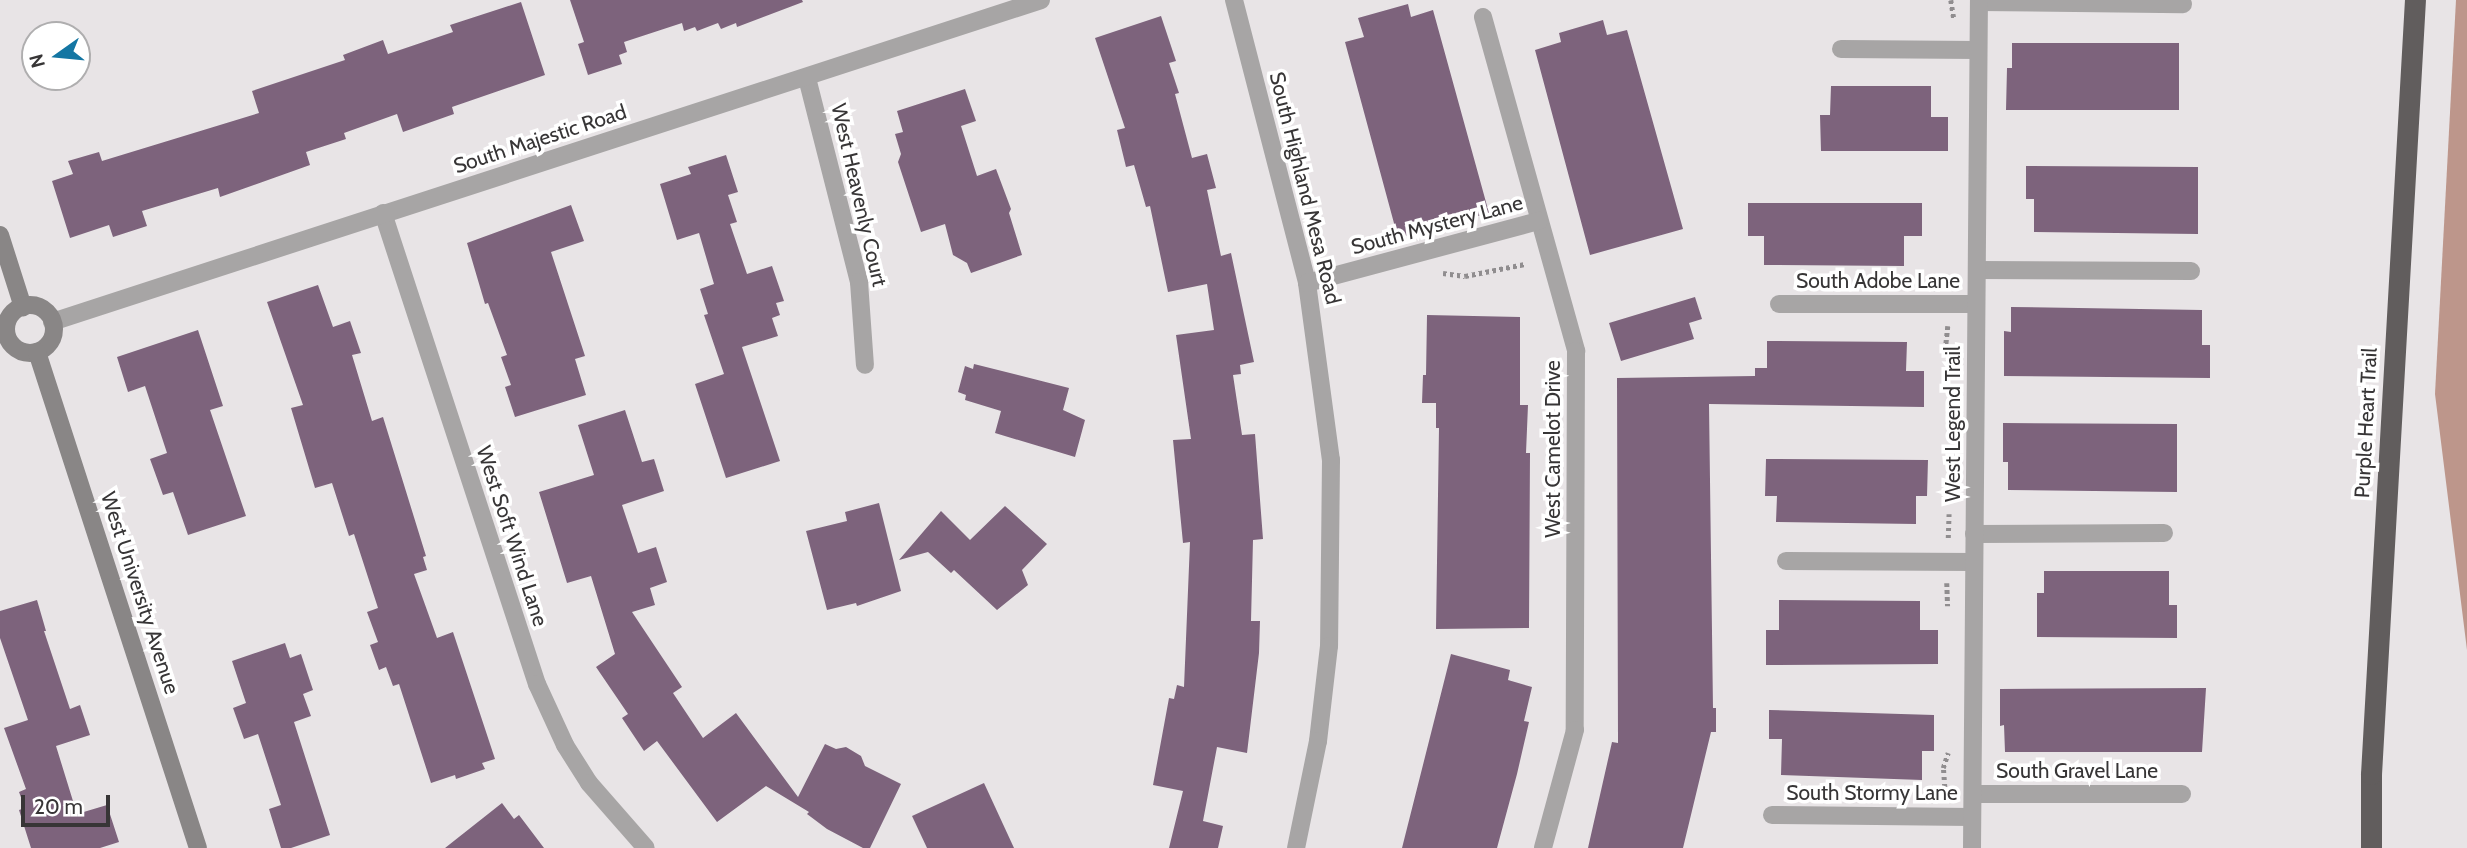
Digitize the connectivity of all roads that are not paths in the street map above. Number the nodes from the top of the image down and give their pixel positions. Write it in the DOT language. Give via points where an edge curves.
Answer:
graph roads {
  1 [pos="1041,0"];
  2 [pos="1234,0"];
  3 [pos="2415,0"];
  4 [pos="1979,1"];
  5 [pos="2183,4"];
  6 [pos="1483,17"];
  7 [pos="1842,49"];
  8 [pos="1978,50"];
  9 [pos="807,78"];
  10 [pos="383,213"];
  11 [pos="1539,221"];
  12 [pos="0,235"];
  13 [pos="1977,270"];
  14 [pos="2191,271"];
  15 [pos="1307,283"];
  16 [pos="1779,304"];
  17 [pos="1976,304"];
  18 [pos="23,307"];
  19 [pos="52,322"];
  20 [pos="37,352"];
  21 [pos="865,365"];
  22 [pos="2164,533"];
  23 [pos="1975,534"];
  24 [pos="1786,561"];
  25 [pos="1974,562"];
  26 [pos="1973,794"];
  27 [pos="2182,794"];
  28 [pos="1772,815"];
  29 [pos="1972,817"];
  30 [pos="198,848"];
  31 [pos="646,848"];
  32 [pos="1296,848"];
  33 [pos="1543,848"];
  34 [pos="1972,848"];
  35 [pos="2371,848"];
  1 -- 9 [label="street, South Majestic Road"];
  2 -- 15 [label="street, South Highland Mesa Road"];
  3 -- 35 [label="highway, Purple Heart Trail" via="2371,760"];
  4 -- 5 [label="street"];
  4 -- 8 [label="street, West Legend Trail"];
  6 -- 11 [label="street, West Camelot Drive"];
  7 -- 8 [label="street"];
  8 -- 13 [label="street, West Legend Trail"];
  9 -- 10 [label="street, South Majestic Road"];
  9 -- 21 [label="street, West Heavenly Court" via="859,282"];
  10 -- 19 [label="street, South Majestic Road"];
  10 -- 31 [label="street, West Soft Wind Lane" via="537,684 565,745 589,783"];
  11 -- 15 [label="street, South Mystery Lane"];
  11 -- 33 [label="street, West Camelot Drive" via="1576,351 1575,730"];
  12 -- 18 [label="street"];
  13 -- 14 [label="street"];
  13 -- 17 [label="street, West Legend Trail"];
  15 -- 32 [label="street, South Highland Mesa Road" via="1331,460 1332,555 1329,646 1318,741"];
  16 -- 17 [label="street, South Adobe Lane"];
  17 -- 23 [label="street, West Legend Trail"];
  18 -- 19 [label="street" via="40,308"];
  18 -- 20 [label="street" via="9,318 7,337 20,351"];
  19 -- 20 [label="street" via="51,339"];
  20 -- 30 [label="street, West University Avenue"];
  22 -- 23 [label="street"];
  23 -- 25 [label="street, West Legend Trail"];
  24 -- 25 [label="street"];
  25 -- 26 [label="street, West Legend Trail"];
  26 -- 27 [label="street, South Gravel Lane"];
  26 -- 29 [label="street, West Legend Trail"];
  28 -- 29 [label="street, South Stormy Lane"];
  29 -- 34 [label="street, West Legend Trail"];
}
